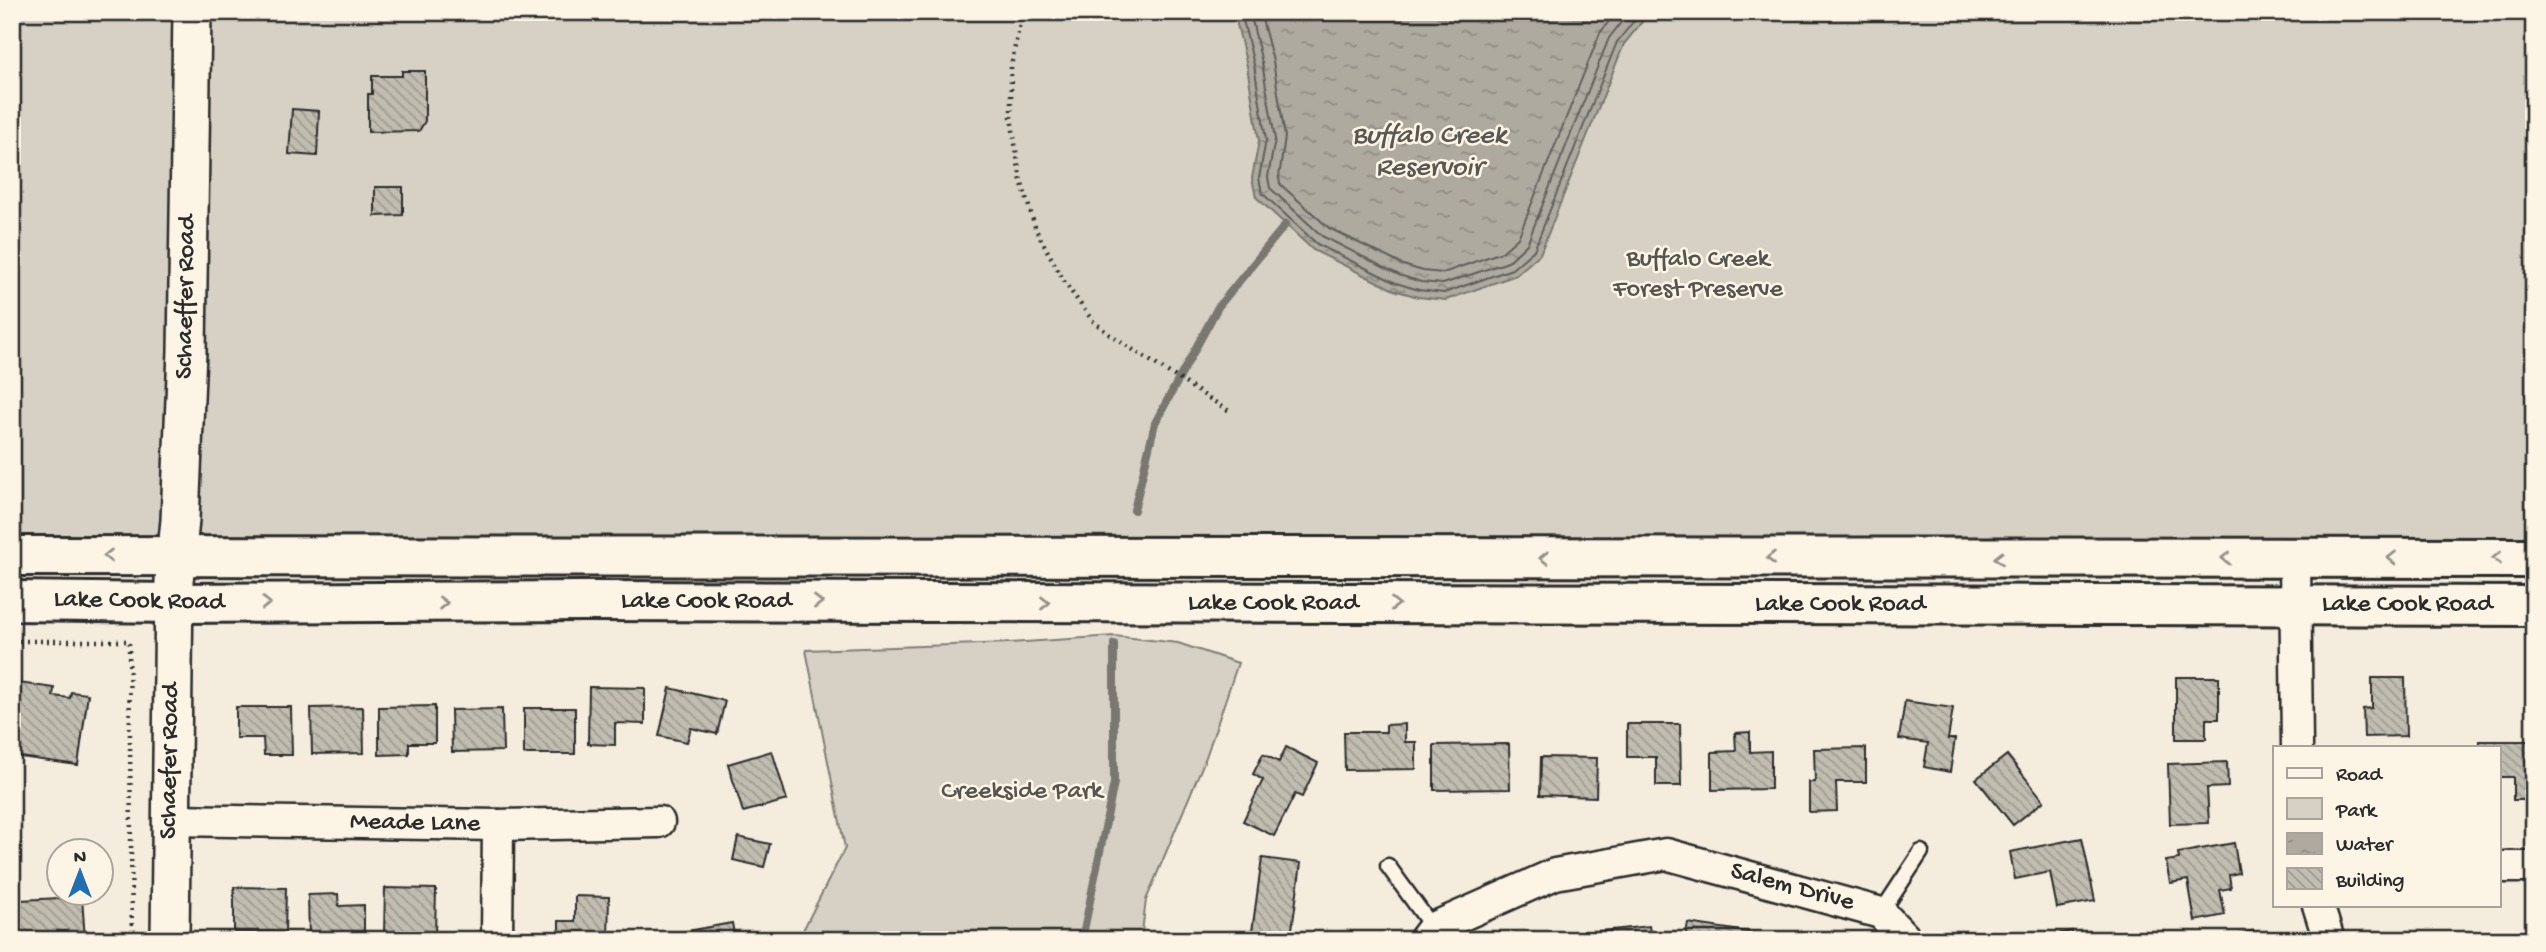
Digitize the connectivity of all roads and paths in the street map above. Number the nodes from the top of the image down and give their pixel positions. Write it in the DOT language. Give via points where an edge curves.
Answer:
graph roads {
  1 [pos="192,12"];
  2 [pos="1022,12"];
  3 [pos="1229,411"];
  4 [pos="12,556"];
  5 [pos="2295,558"];
  6 [pos="2534,558"];
  7 [pos="174,580"];
  8 [pos="12,601"];
  9 [pos="2295,606"];
  10 [pos="2534,606"];
  11 [pos="12,641"];
  12 [pos="2297,746"];
  13 [pos="170,820"];
  14 [pos="659,822"];
  15 [pos="498,825"];
  16 [pos="1921,852"];
  17 [pos="1388,866"];
  18 [pos="2500,867"];
  19 [pos="2534,867"];
  20 [pos="2326,907"];
  21 [pos="1881,913"];
  22 [pos="1429,934"];
  23 [pos="132,940"];
  24 [pos="170,940"];
  25 [pos="497,940"];
  26 [pos="1907,940"];
  27 [pos="2329,940"];
  1 -- 7 [label="street, Schaeffer Road" via="187,351"];
  2 -- 3 [label="path" via="1011,65 1011,117 1020,177 1037,230 1065,283 1092,320"];
  7 -- 4 [label="main road, Lake Cook Road, one-way"];
  6 -- 5 [label="main road, Lake Cook Road, one-way"];
  5 -- 7 [label="main road, Lake Cook Road, one-way" via="632,555"];
  5 -- 9 [label="street"];
  7 -- 8 [label="main road, Lake Cook Road"];
  7 -- 9 [label="main road, Lake Cook Road, one-way" via="598,601"];
  7 -- 13 [label="street, Schaefer Road"];
  9 -- 10 [label="main road, Lake Cook Road"];
  9 -- 12 [label="street"];
  11 -- 23 [label="path" via="129,641"];
  13 -- 15 [label="street, Meade Lane"];
  13 -- 24 [label="street, Schaefer Road"];
  14 -- 15 [label="street, Meade Lane"];
  15 -- 25 [label="street"];
  16 -- 21 [label="lane"];
  17 -- 22 [label="lane"];
  18 -- 19 [label="street"];
  20 -- 27 [label="street"];
  21 -- 22 [label="street, Salem Drive" via="1667,854 1555,874"];
  21 -- 26 [label="street, Salem Drive"];
}
